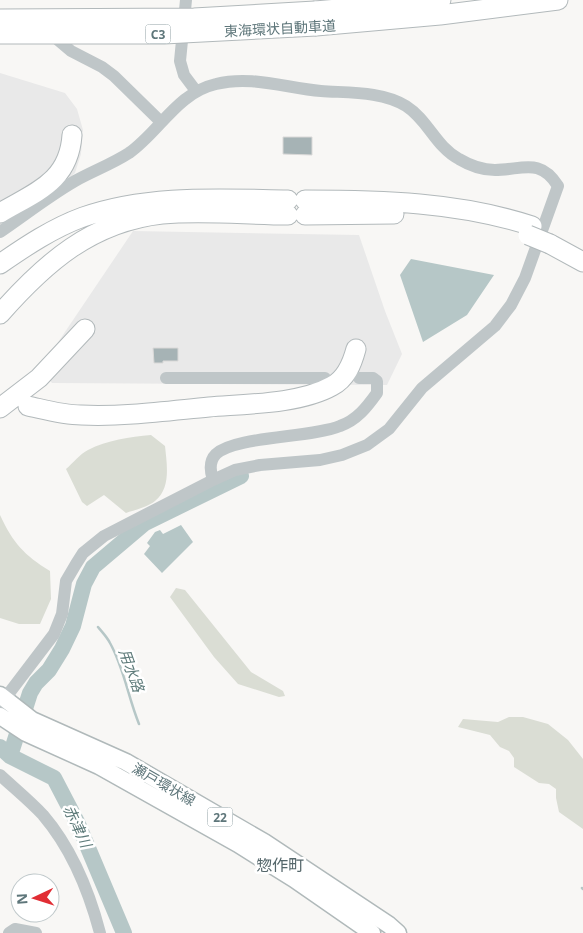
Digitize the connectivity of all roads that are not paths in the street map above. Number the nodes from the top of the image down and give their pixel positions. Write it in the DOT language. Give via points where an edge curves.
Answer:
graph roads {
  1 [pos="186,0"];
  2 [pos="441,0"];
  3 [pos="558,0"];
  4 [pos="0,15"];
  5 [pos="194,18"];
  6 [pos="0,19"];
  7 [pos="316,19"];
  8 [pos="0,34"];
  9 [pos="164,34"];
  10 [pos="58,40"];
  11 [pos="0,42"];
  12 [pos="196,92"];
  13 [pos="161,122"];
  14 [pos="72,135"];
  15 [pos="297,207"];
  16 [pos="0,213"];
  17 [pos="0,232"];
  18 [pos="551,239"];
  19 [pos="583,250"];
  20 [pos="583,262"];
  21 [pos="0,264"];
  22 [pos="0,314"];
  23 [pos="85,329"];
  24 [pos="356,349"];
  25 [pos="166,378"];
  26 [pos="324,378"];
  27 [pos="359,378"];
  28 [pos="0,398"];
  29 [pos="28,406"];
  30 [pos="213,480"];
  31 [pos="5,707"];
  32 [pos="29,727"];
  33 [pos="0,775"];
  34 [pos="9,933"];
  35 [pos="36,933"];
  36 [pos="100,933"];
  37 [pos="372,933"];
  38 [pos="398,933"];
  1 -- 12 [label="street" via="180,61 184,75"];
  2 -- 7 [label="highway, 東海環状自動車道 / C3"];
  3 -- 7 [label="highway, 東海環状自動車道 / C3" via="440,15"];
  4 -- 5 [label="highway, bridge"];
  5 -- 6 [label="highway, 東海環状自動車道 / C3, bridge"];
  5 -- 7 [label="highway, 東海環状自動車道 / C3, bridge"];
  7 -- 9 [label="highway, 東海環状自動車道 / C3, bridge"];
  8 -- 9 [label="highway, 東海環状自動車道 / C3, bridge"];
  9 -- 11 [label="highway, bridge"];
  10 -- 13 [label="street" via="70,51 91,60 114,76"];
  12 -- 13 [label="street" via="180,102"];
  12 -- 30 [label="street" via="216,84 241,80 389,98 419,117 442,146 460,160 490,170 534,166 552,176 558,186 525,278 511,305 495,326 422,388 389,429 367,445 342,455 260,465 235,470"];
  13 -- 17 [label="street" via="127,154 75,182"];
  14 -- 16 [label="highway" via="67,161 56,177"];
  15 -- 18 [label="highway" via="397,202 441,206 485,213"];
  15 -- 21 [label="highway" via="184,200 119,207 58,228"];
  15 -- 22 [label="highway" via="174,213 112,226 82,240 57,257"];
  18 -- 19 [label="highway"];
  18 -- 20 [label="highway"];
  23 -- 28 [label="highway" via="39,378"];
  24 -- 29 [label="highway" via="351,366 340,381 315,394 287,399 98,416 61,414"];
  25 -- 26 [label="street"];
  27 -- 30 [label="street" via="377,381 378,393 353,420 325,431 227,448 214,458 211,468"];
  30 -- 31 [label="street" via="118,528 83,553 66,581 62,614 54,634"];
  31 -- 32 [label="main road, 瀬戸環状線 / 22"];
  32 -- 37 [label="main road, 瀬戸環状線 / 22" via="230,839"];
  32 -- 38 [label="main road, 瀬戸環状線 / 22" via="126,762 264,842"];
  33 -- 36 [label="street" via="42,814 64,845 87,886"];
  34 -- 35 [label="street" via="15,929"];
}
